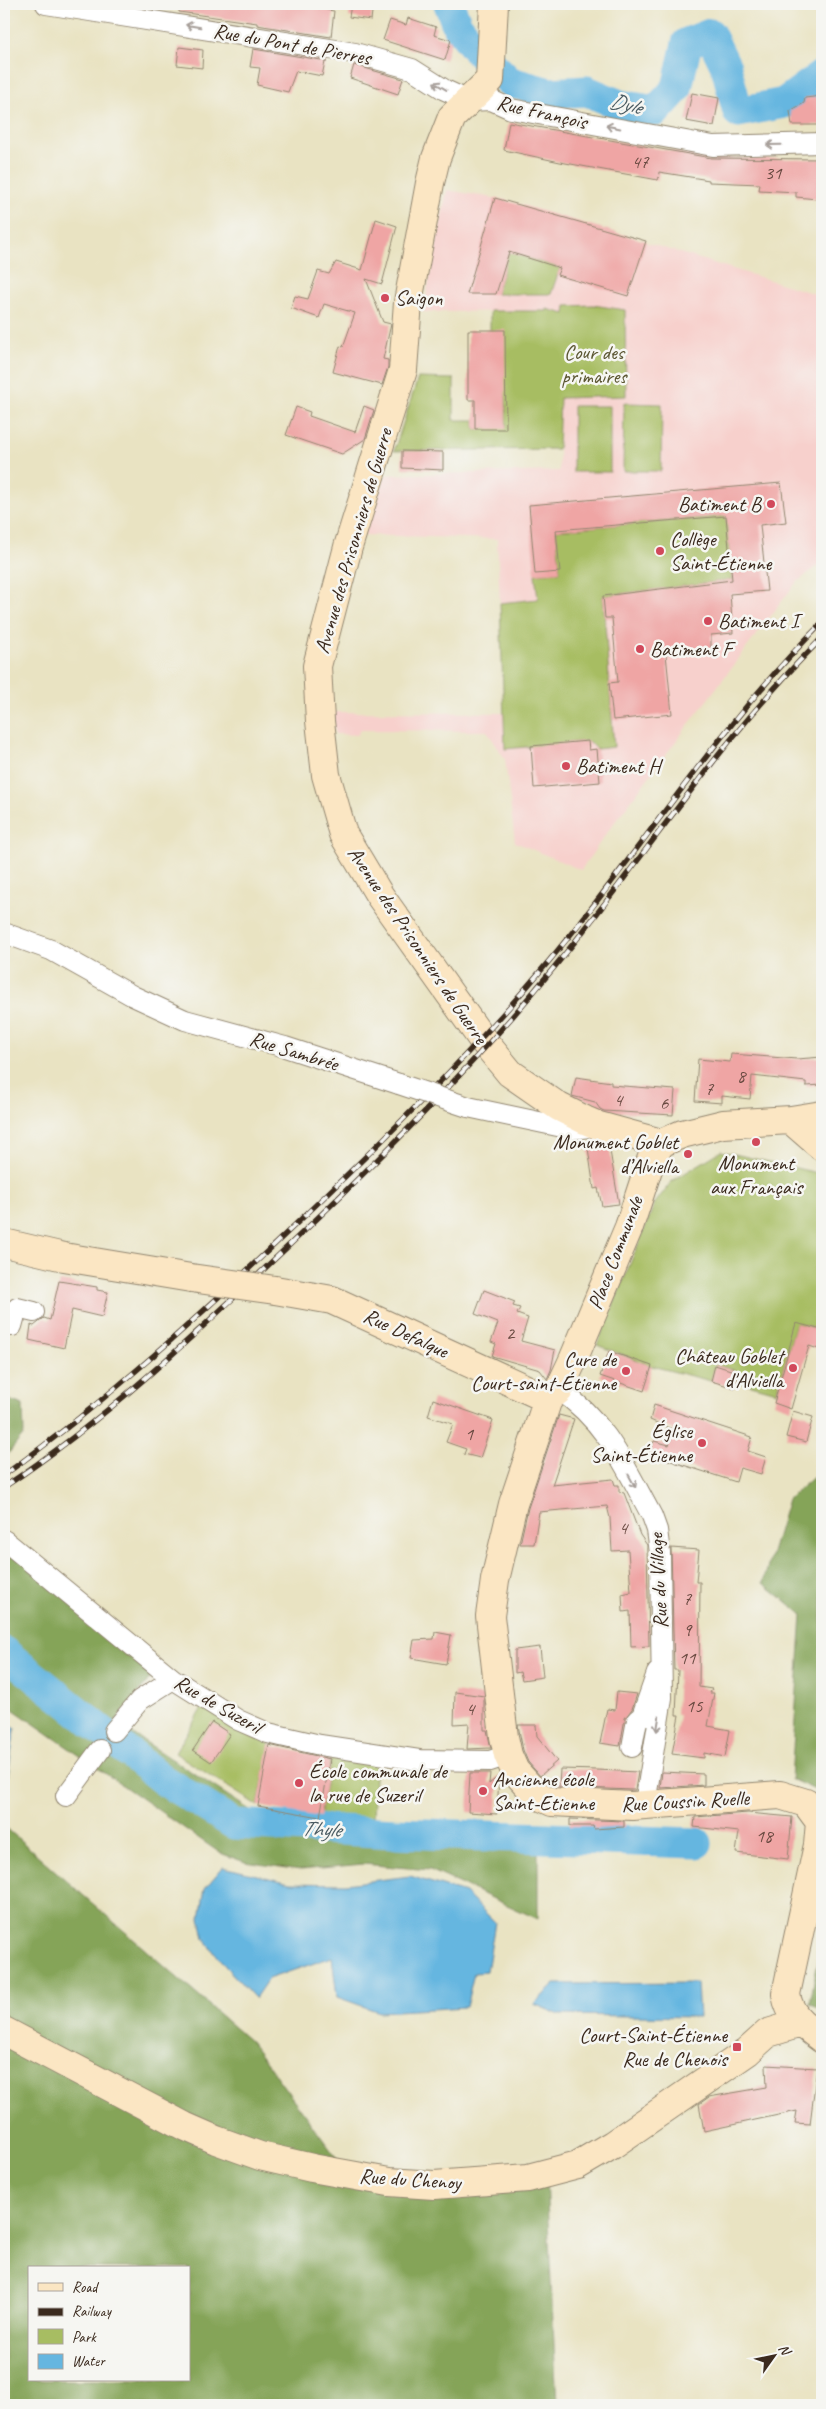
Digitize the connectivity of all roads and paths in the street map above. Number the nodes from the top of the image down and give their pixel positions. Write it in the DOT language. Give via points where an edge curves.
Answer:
graph roads {
  1 [pos="46,4"];
  2 [pos="494,4"];
  3 [pos="469,101"];
  4 [pos="822,142"];
  5 [pos="4,933"];
  6 [pos="822,1115"];
  7 [pos="791,1120"];
  8 [pos="599,1126"];
  9 [pos="661,1143"];
  10 [pos="822,1147"];
  11 [pos="4,1243"];
  12 [pos="34,1312"];
  13 [pos="4,1324"];
  14 [pos="553,1394"];
  15 [pos="4,1540"];
  16 [pos="662,1662"];
  17 [pos="173,1678"];
  18 [pos="114,1731"];
  19 [pos="632,1747"];
  20 [pos="100,1750"];
  21 [pos="508,1755"];
  22 [pos="66,1796"];
  23 [pos="645,1804"];
  24 [pos="786,1994"];
  25 [pos="4,2031"];
  26 [pos="812,2031"];
  27 [pos="768,2033"];
  3 -- 1 [label="street, Rue du Pont de Pierres, one-way" via="412,69 355,53"];
  2 -- 3 [label="street, Avenue des Prisonniers de Guerre" via="490,80"];
  4 -- 3 [label="street, Rue François, one-way" via="713,146 511,109 491,100"];
  3 -- 8 [label="street, Avenue des Prisonniers de Guerre" via="452,117 436,158 408,302 403,370 348,547 317,666 326,775 343,834 380,896 482,1039 510,1073 559,1107"];
  5 -- 8 [label="street, Rue Sambrée, bridge" via="51,950 133,996 185,1020 285,1047 468,1107 572,1129"];
  6 -- 7 [label="street"];
  7 -- 9 [label="street" via="723,1124"];
  7 -- 10 [label="street"];
  8 -- 9 [label="street, Avenue des Prisonniers de Guerre"];
  9 -- 14 [label="street, Place Communale" via="651,1160 629,1226"];
  11 -- 14 [label="street, Rue Defalque, bridge" via="64,1257 332,1300"];
  12 -- 13 [label="street" via="17,1308 12,1326"];
  14 -- 16 [label="street, Rue du Village, one-way" via="582,1406 602,1428 652,1516 660,1553"];
  14 -- 21 [label="street, Rue Coussin Ruelle" via="513,1504 490,1608 490,1636"];
  15 -- 17 [label="street, Rue de Suzeril"];
  16 -- 19 [label="street" via="642,1716 637,1720"];
  16 -- 23 [label="street, Rue du Village, one-way" via="660,1714"];
  17 -- 18 [label="street" via="140,1700"];
  17 -- 21 [label="street, Rue de Suzeril" via="238,1720 276,1735 419,1760 490,1761"];
  20 -- 22 [label="street"];
  21 -- 23 [label="street, Rue Coussin Ruelle" via="515,1771 545,1800 632,1806"];
  23 -- 24 [label="street, Rue Coussin Ruelle" via="780,1795 798,1799 814,1812 820,1822 818,1845"];
  24 -- 26 [label="street" via="790,2010"];
  24 -- 27 [label="street, Rue Coussin Ruelle"];
  25 -- 27 [label="street, Rue du Chenoy" via="175,2122 260,2156 388,2182 434,2185 528,2178 578,2165 747,2052"];
  26 -- 27 [label="street, Rue du Chenoy"];
}
